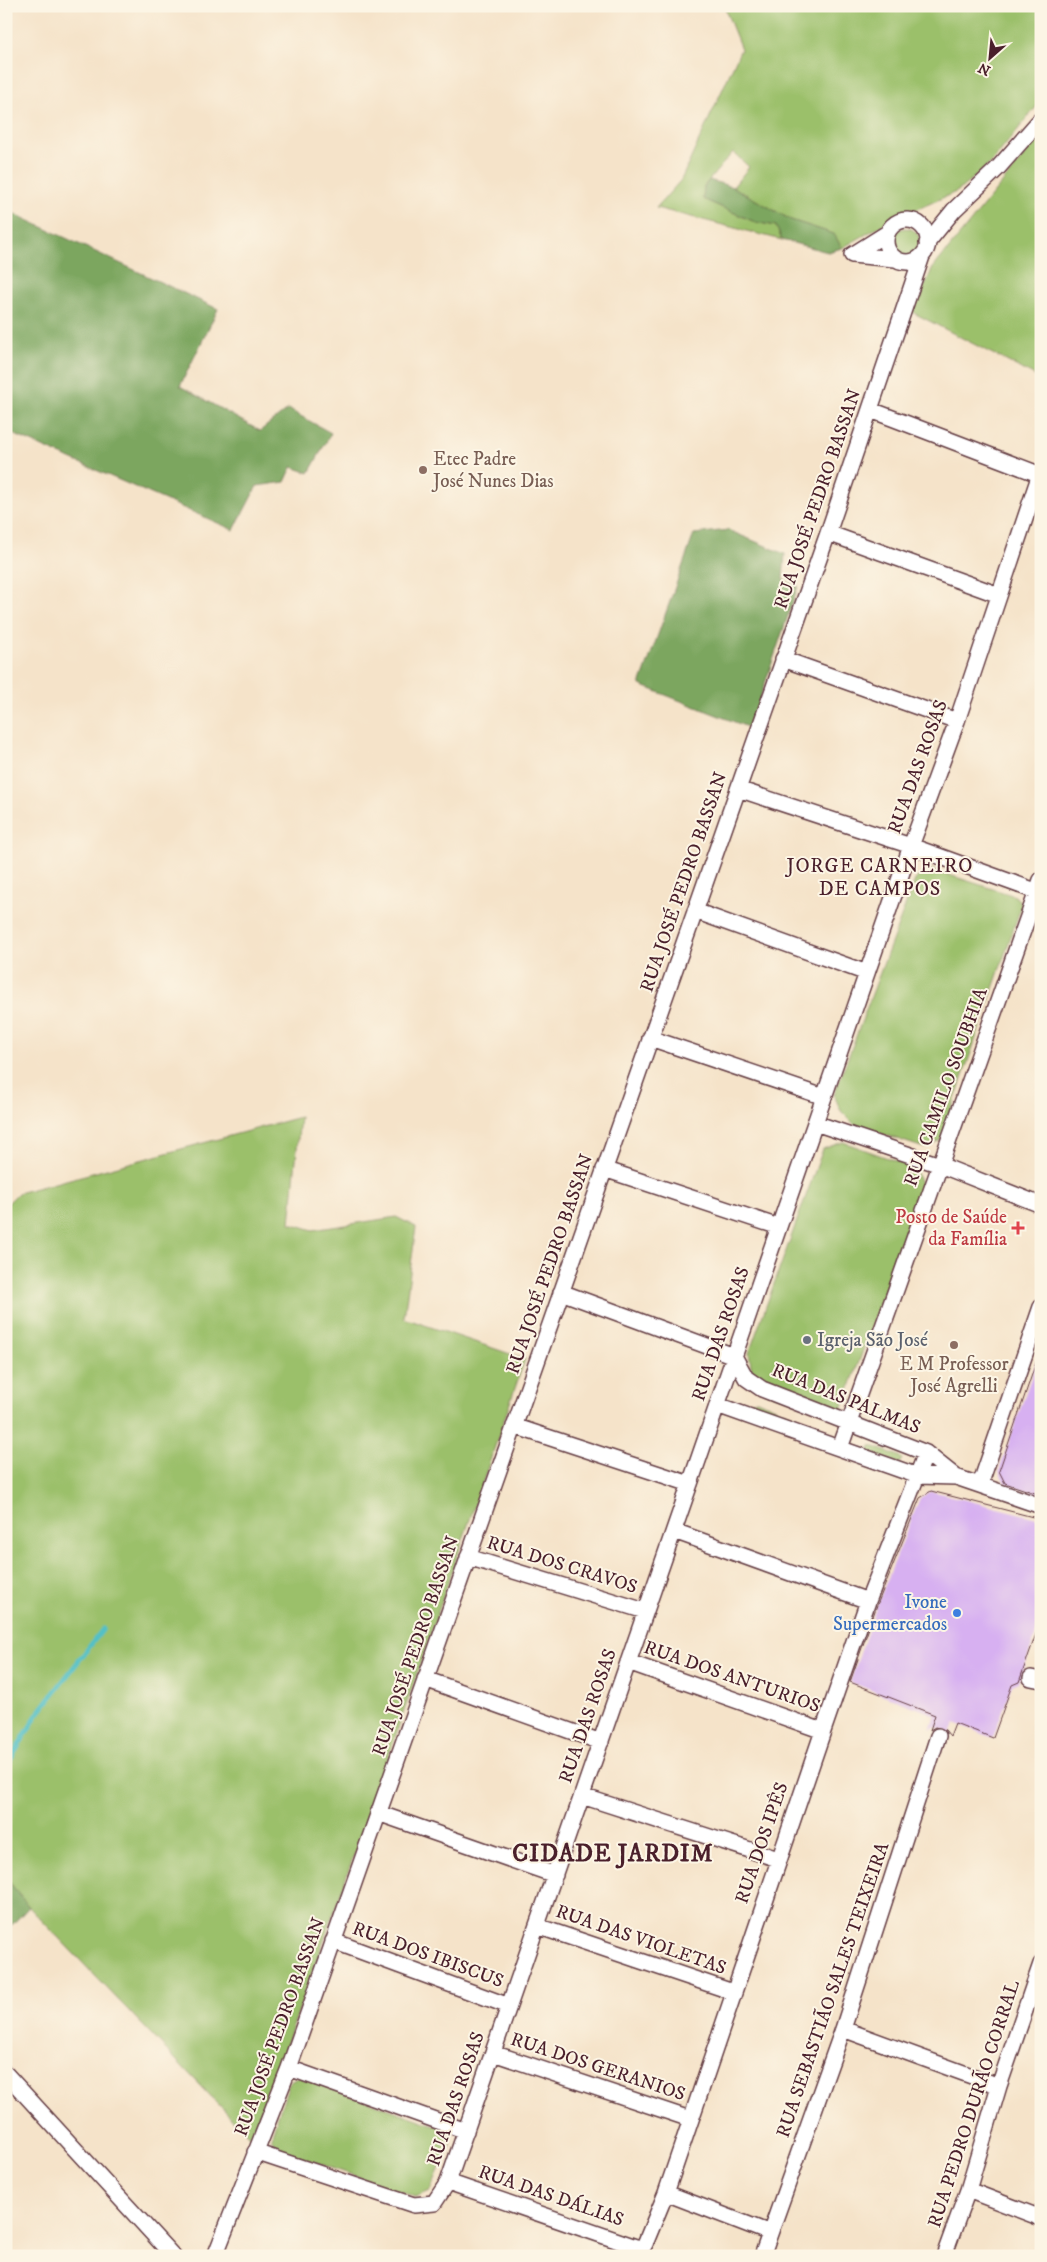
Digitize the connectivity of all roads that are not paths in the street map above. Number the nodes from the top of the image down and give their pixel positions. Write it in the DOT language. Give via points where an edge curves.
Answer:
graph roads {
  1 [pos="1041,119"];
  2 [pos="954,210"];
  3 [pos="918,224"];
  4 [pos="888,233"];
  5 [pos="920,253"];
  6 [pos="895,259"];
  7 [pos="871,410"];
  8 [pos="1040,474"];
  9 [pos="828,533"];
  10 [pos="999,595"];
  11 [pos="783,659"];
  12 [pos="957,720"];
  13 [pos="738,789"];
  14 [pos="911,846"];
  15 [pos="1039,888"];
  16 [pos="695,911"];
  17 [pos="867,973"];
  18 [pos="650,1038"];
  19 [pos="824,1097"];
  20 [pos="815,1123"];
  21 [pos="940,1165"];
  22 [pos="604,1169"];
  23 [pos="1041,1204"];
  24 [pos="779,1227"];
  25 [pos="561,1292"];
  26 [pos="1041,1307"];
  27 [pos="734,1356"];
  28 [pos="717,1405"];
  29 [pos="849,1422"];
  30 [pos="514,1426"];
  31 [pos="840,1448"];
  32 [pos="926,1452"];
  33 [pos="918,1476"];
  34 [pos="956,1477"];
  35 [pos="690,1484"];
  36 [pos="980,1485"];
  37 [pos="1041,1506"];
  38 [pos="674,1531"];
  39 [pos="468,1557"];
  40 [pos="868,1601"];
  41 [pos="645,1611"];
  42 [pos="628,1662"];
  43 [pos="425,1679"];
  44 [pos="822,1730"];
  45 [pos="938,1736"];
  46 [pos="601,1742"];
  47 [pos="582,1796"];
  48 [pos="378,1813"];
  49 [pos="778,1859"];
  50 [pos="554,1875"];
  51 [pos="537,1926"];
  52 [pos="333,1941"];
  53 [pos="1041,1964"];
  54 [pos="733,1992"];
  55 [pos="509,2006"];
  56 [pos="843,2029"];
  57 [pos="493,2053"];
  58 [pos="289,2068"];
  59 [pos="6,2074"];
  60 [pos="999,2086"];
  61 [pos="690,2119"];
  62 [pos="466,2131"];
  63 [pos="255,2152"];
  64 [pos="448,2182"];
  65 [pos="968,2190"];
  66 [pos="666,2193"];
  67 [pos="1041,2218"];
  68 [pos="770,2233"];
  69 [pos="642,2248"];
  70 [pos="173,2256"];
  71 [pos="216,2256"];
  72 [pos="762,2256"];
  73 [pos="944,2256"];
  1 -- 2 [label="street" via="997,169"];
  2 -- 3 [label="street"];
  2 -- 5 [label="street"];
  3 -- 4 [label="street" via="904,220"];
  3 -- 5 [label="street" via="924,229"];
  4 -- 6 [label="street" via="886,247"];
  4 -- 6 [label="street" via="852,255"];
  5 -- 6 [label="street" via="902,262"];
  5 -- 7 [label="street, RUA JOSÉ PEDRO BASSAN"];
  7 -- 8 [label="street"];
  7 -- 9 [label="street, RUA JOSÉ PEDRO BASSAN"];
  8 -- 10 [label="street, RUA DAS ROSAS"];
  9 -- 10 [label="street"];
  9 -- 11 [label="street, RUA JOSÉ PEDRO BASSAN"];
  10 -- 12 [label="street, RUA DAS ROSAS"];
  11 -- 12 [label="street"];
  11 -- 13 [label="street, RUA JOSÉ PEDRO BASSAN"];
  12 -- 14 [label="street, RUA DAS ROSAS"];
  13 -- 14 [label="street"];
  13 -- 16 [label="street, RUA JOSÉ PEDRO BASSAN"];
  14 -- 15 [label="street"];
  14 -- 17 [label="street, RUA DAS ROSAS"];
  15 -- 21 [label="street, RUA CAMILO SOUBHIA"];
  16 -- 17 [label="street"];
  16 -- 18 [label="street, RUA JOSÉ PEDRO BASSAN"];
  17 -- 19 [label="street, RUA DAS ROSAS"];
  18 -- 19 [label="street"];
  18 -- 22 [label="street, RUA JOSÉ PEDRO BASSAN"];
  19 -- 20 [label="street, RUA DAS ROSAS"];
  20 -- 21 [label="street"];
  20 -- 24 [label="street, RUA DAS ROSAS"];
  21 -- 23 [label="street"];
  21 -- 29 [label="street, RUA CAMILO SOUBHIA"];
  22 -- 24 [label="street"];
  22 -- 25 [label="street, RUA JOSÉ PEDRO BASSAN"];
  24 -- 27 [label="street, RUA DAS ROSAS"];
  25 -- 27 [label="street"];
  25 -- 30 [label="street, RUA JOSÉ PEDRO BASSAN"];
  26 -- 36 [label="street"];
  27 -- 28 [label="street, RUA DAS ROSAS"];
  27 -- 29 [label="street, RUA DAS PALMAS" via="746,1378 762,1389"];
  28 -- 31 [label="street"];
  28 -- 35 [label="street, RUA DAS ROSAS"];
  29 -- 31 [label="street, RUA CAMILO SOUBHIA"];
  29 -- 32 [label="street, RUA DAS PALMAS"];
  30 -- 35 [label="street"];
  30 -- 39 [label="street, RUA JOSÉ PEDRO BASSAN"];
  31 -- 33 [label="street"];
  32 -- 33 [label="street, RUA DOS IPÊS"];
  32 -- 34 [label="street, RUA DAS PALMAS"];
  33 -- 34 [label="street"];
  33 -- 40 [label="street, RUA DOS IPÊS"];
  34 -- 36 [label="street"];
  35 -- 38 [label="street, RUA DAS ROSAS"];
  36 -- 37 [label="street"];
  38 -- 40 [label="street"];
  38 -- 41 [label="street, RUA DAS ROSAS"];
  39 -- 41 [label="street, RUA DOS CRAVOS"];
  39 -- 43 [label="street, RUA JOSÉ PEDRO BASSAN"];
  40 -- 44 [label="street, RUA DOS IPÊS"];
  41 -- 42 [label="street, RUA DAS ROSAS"];
  42 -- 44 [label="street, RUA DOS ANTURIOS"];
  42 -- 46 [label="street, RUA DAS ROSAS"];
  43 -- 46 [label="street"];
  43 -- 48 [label="street, RUA JOSÉ PEDRO BASSAN"];
  44 -- 49 [label="street, RUA DOS IPÊS"];
  45 -- 56 [label="street, RUA SEBASTIÃO SALES TEIXEIRA"];
  46 -- 47 [label="street, RUA DAS ROSAS"];
  47 -- 49 [label="street"];
  47 -- 50 [label="street, RUA DAS ROSAS"];
  48 -- 50 [label="street"];
  48 -- 52 [label="street, RUA JOSÉ PEDRO BASSAN"];
  49 -- 54 [label="street, RUA DOS IPÊS"];
  50 -- 51 [label="street, RUA DAS ROSAS"];
  51 -- 54 [label="street, RUA DAS VIOLETAS"];
  51 -- 55 [label="street, RUA DAS ROSAS"];
  52 -- 55 [label="street, RUA DOS IBISCUS"];
  52 -- 58 [label="street, RUA JOSÉ PEDRO BASSAN"];
  53 -- 60 [label="street, RUA PEDRO DURÃO CORRAL"];
  54 -- 61 [label="street, RUA DOS IPÊS"];
  55 -- 57 [label="street, RUA DAS ROSAS"];
  56 -- 60 [label="street"];
  56 -- 68 [label="street, RUA SEBASTIÃO SALES TEIXEIRA"];
  57 -- 61 [label="street, RUA DOS GERANIOS"];
  57 -- 62 [label="street, RUA DAS ROSAS"];
  58 -- 62 [label="street"];
  58 -- 63 [label="street, RUA JOSÉ PEDRO BASSAN"];
  59 -- 70 [label="street"];
  60 -- 65 [label="street, RUA PEDRO DURÃO CORRAL"];
  61 -- 66 [label="street, RUA DOS IPÊS"];
  62 -- 64 [label="street, RUA DAS ROSAS"];
  63 -- 64 [label="street, RUA DAS ROSAS" via="414,2206 434,2203"];
  63 -- 71 [label="street, RUA JOSÉ PEDRO BASSAN"];
  64 -- 69 [label="street, RUA DAS DÁLIAS"];
  65 -- 67 [label="street"];
  65 -- 73 [label="street, RUA PEDRO DURÃO CORRAL"];
  66 -- 68 [label="street"];
  66 -- 69 [label="street, RUA DOS IPÊS"];
  68 -- 72 [label="street, RUA SEBASTIÃO SALES TEIXEIRA"];
}
